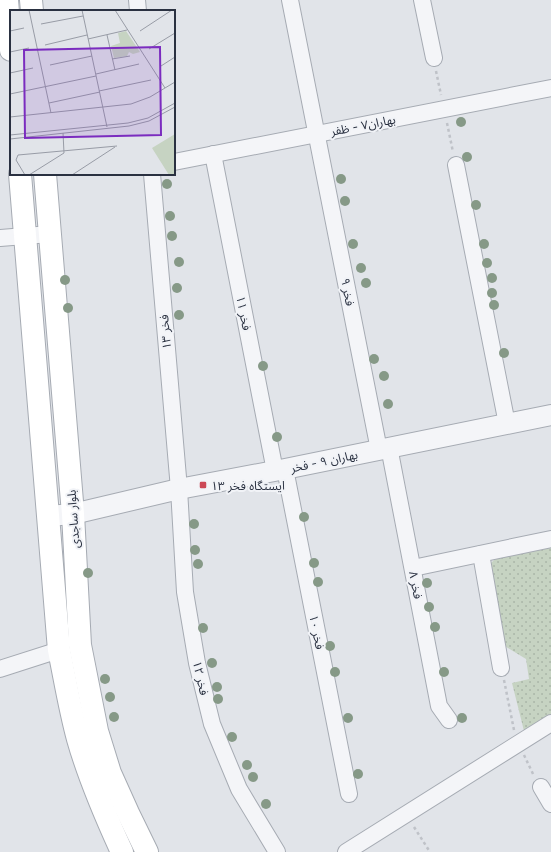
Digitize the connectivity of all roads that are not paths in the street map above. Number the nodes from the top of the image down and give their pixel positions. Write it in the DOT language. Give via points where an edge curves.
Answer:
graph roads {
  1 [pos="7,0"];
  2 [pos="31,0"];
  3 [pos="137,0"];
  4 [pos="290,0"];
  5 [pos="422,0"];
  6 [pos="32,10"];
  7 [pos="138,10"];
  8 [pos="10,38"];
  9 [pos="434,58"];
  10 [pos="551,88"];
  11 [pos="316,134"];
  12 [pos="213,154"];
  13 [pos="175,162"];
  14 [pos="456,164"];
  15 [pos="20,175"];
  16 [pos="45,175"];
  17 [pos="152,175"];
  18 [pos="50,234"];
  19 [pos="25,236"];
  20 [pos="0,238"];
  21 [pos="551,415"];
  22 [pos="507,424"];
  23 [pos="384,449"];
  24 [pos="280,470"];
  25 [pos="179,489"];
  26 [pos="73,514"];
  27 [pos="48,516"];
  28 [pos="551,539"];
  29 [pos="481,554"];
  30 [pos="413,568"];
  31 [pos="59,650"];
  32 [pos="501,668"];
  33 [pos="0,669"];
  34 [pos="449,720"];
  35 [pos="551,723"];
  36 [pos="540,787"];
  37 [pos="349,794"];
  38 [pos="551,804"];
  39 [pos="122,852"];
  40 [pos="147,852"];
  41 [pos="276,852"];
  42 [pos="346,852"];
  1 -- 8 [label="main road"];
  2 -- 6 [label="main road"];
  3 -- 7 [label="street"];
  4 -- 11 [label="street, فخر ۹"];
  5 -- 9 [label="street"];
  10 -- 11 [label="street, بهاران۷ - ظفر"];
  11 -- 12 [label="street, بهاران۷ - ظفر"];
  11 -- 23 [label="street, فخر ۹"];
  12 -- 13 [label="street, بهاران۷ - ظفر"];
  12 -- 24 [label="street, فخر ۱۱"];
  14 -- 22 [label="street"];
  15 -- 19 [label="main road, بلوار ساجدی"];
  16 -- 18 [label="main road, بلوار ساجدی"];
  17 -- 25 [label="street, فخر ۱۳"];
  18 -- 19 [label="street"];
  18 -- 26 [label="main road, بلوار ساجدی"];
  19 -- 20 [label="street"];
  19 -- 27 [label="main road, بلوار ساجدی"];
  21 -- 22 [label="street, بهاران ۹ - فخر"];
  22 -- 23 [label="street, بهاران ۹ - فخر"];
  23 -- 24 [label="street, بهاران ۹ - فخر"];
  23 -- 30 [label="street, فخر ۸"];
  24 -- 25 [label="street, بهاران ۹ - فخر"];
  24 -- 37 [label="street, فخر ۱۰"];
  25 -- 26 [label="street, بهاران ۹ - فخر"];
  25 -- 41 [label="street, فخر ۱۲" via="185,592 197,663 212,724 239,789"];
  26 -- 27 [label="street, بهاران ۹ - فخر"];
  26 -- 40 [label="main road, بلوار ساجدی" via="80,645 97,731 110,773"];
  27 -- 31 [label="main road, بلوار ساجدی"];
  28 -- 29 [label="street"];
  29 -- 30 [label="street"];
  29 -- 32 [label="street"];
  30 -- 34 [label="street, فخر ۸" via="439,706"];
  31 -- 33 [label="street"];
  31 -- 39 [label="main road, بلوار ساجدی" via="80,745 91,780"];
  35 -- 42 [label="street"];
  36 -- 38 [label="street"];
}
